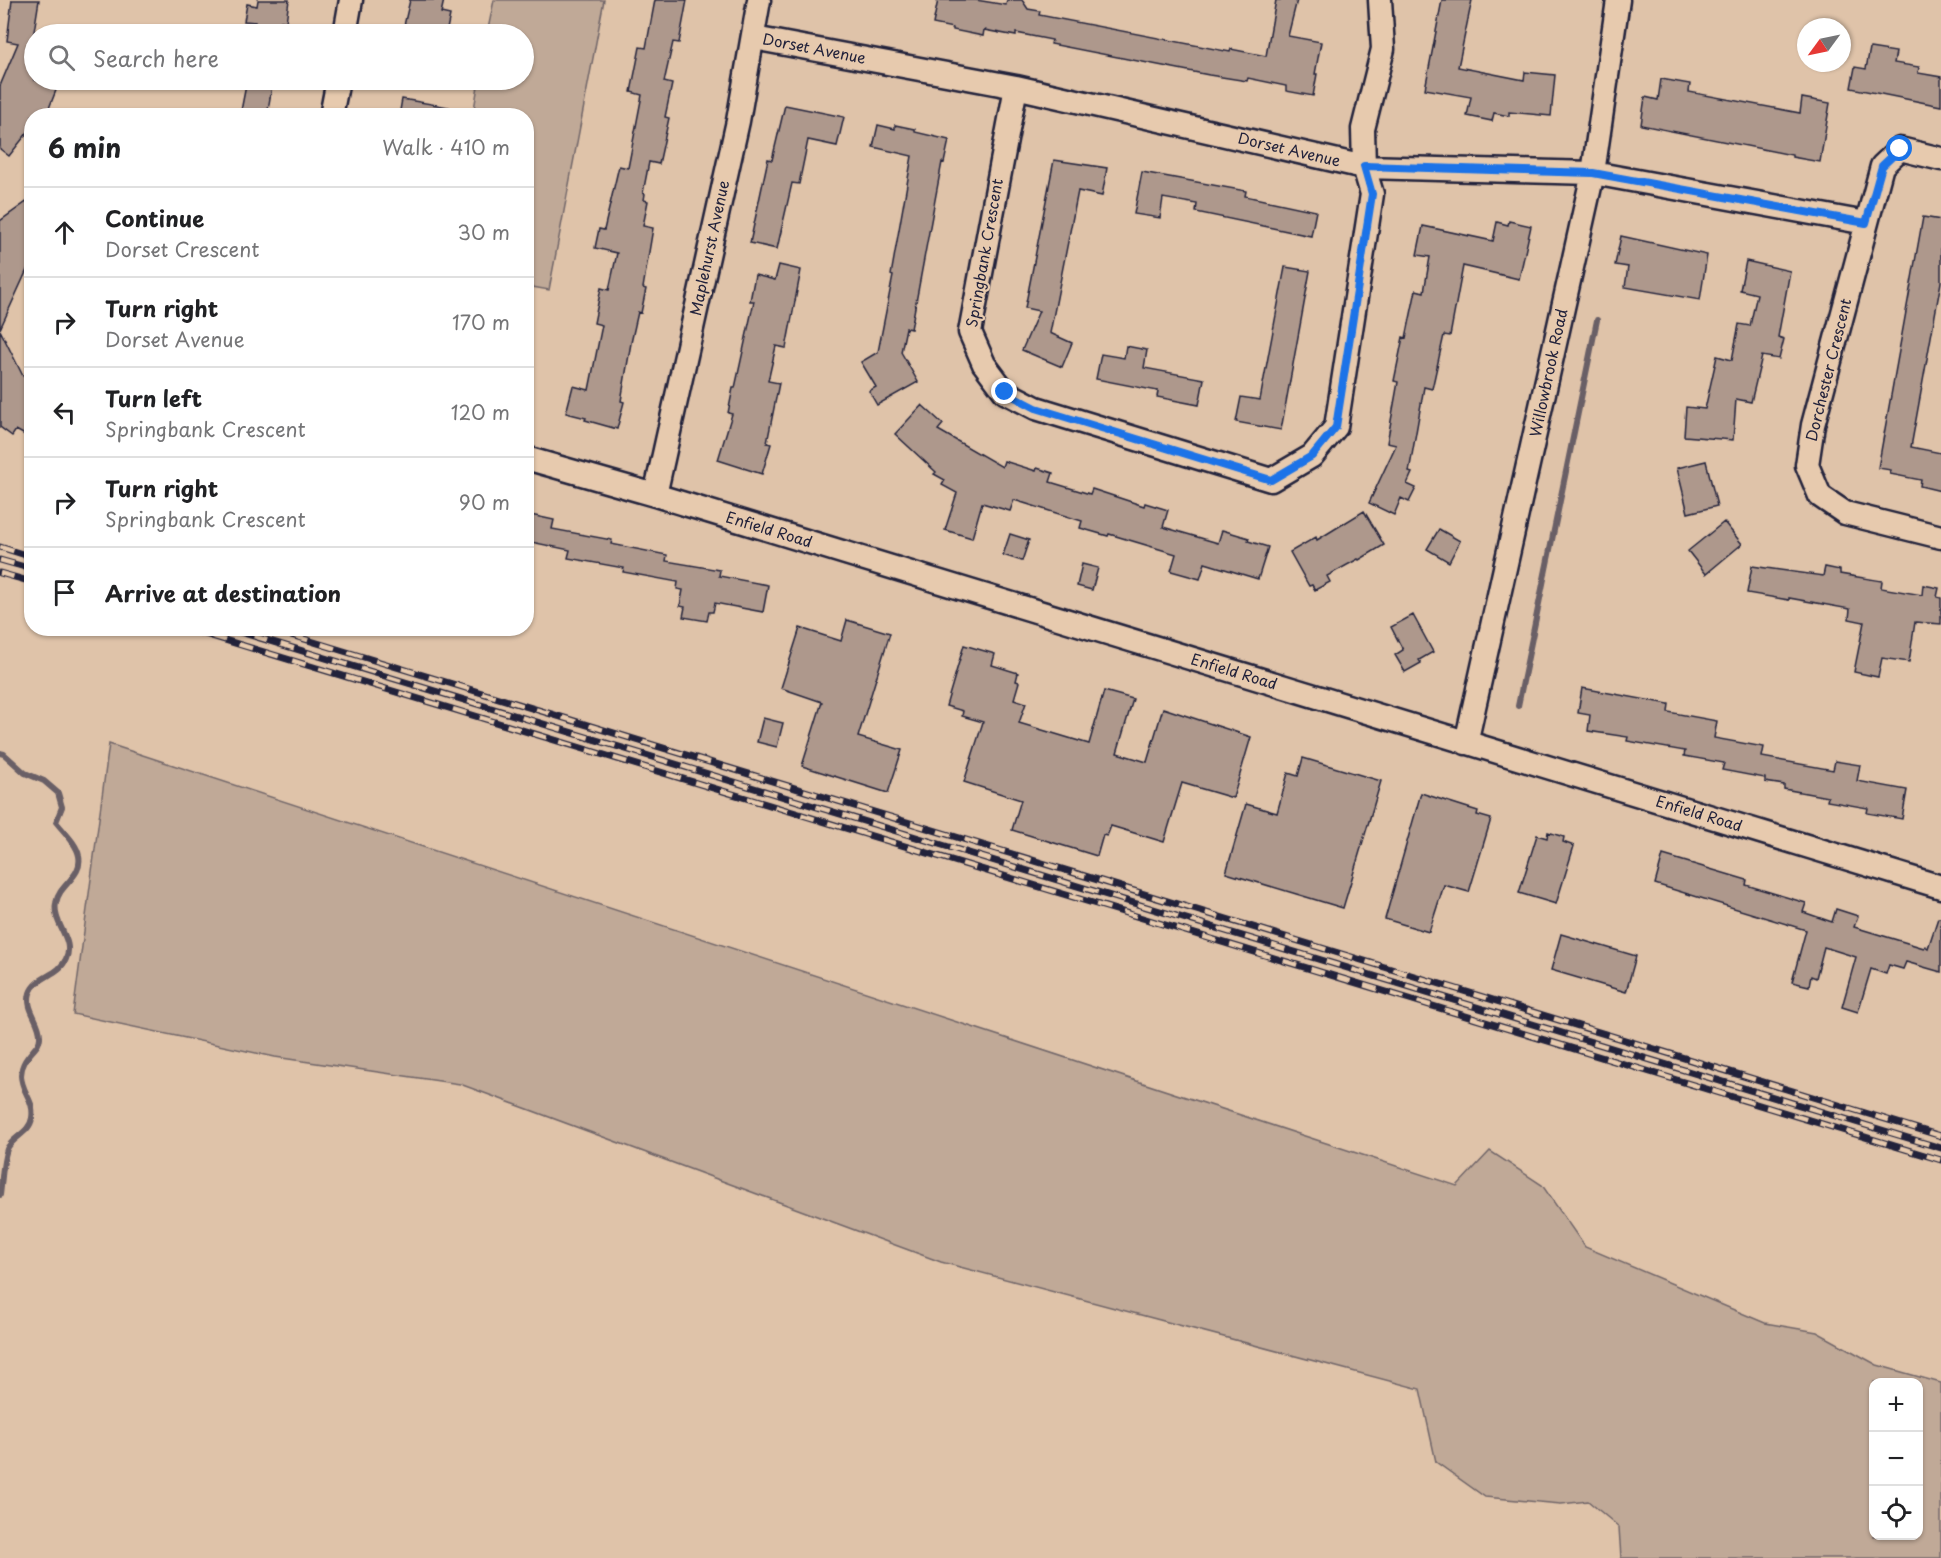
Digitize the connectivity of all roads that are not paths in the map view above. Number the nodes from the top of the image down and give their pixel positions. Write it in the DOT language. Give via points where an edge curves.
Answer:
graph roads {
  1 [pos="351,0"];
  2 [pos="759,0"];
  3 [pos="1380,0"];
  4 [pos="1618,0"];
  5 [pos="347,24"];
  6 [pos="754,38"];
  7 [pos="1016,87"];
  8 [pos="336,90"];
  9 [pos="333,108"];
  10 [pos="1941,159"];
  11 [pos="1364,166"];
  12 [pos="1593,173"];
  13 [pos="1866,223"];
  14 [pos="534,460"];
  15 [pos="655,495"];
  16 [pos="1941,537"];
  17 [pos="1467,744"];
  18 [pos="1941,887"];
  1 -- 5 [label="street"];
  2 -- 6 [label="street, Maplehurst Avenue"];
  3 -- 11 [label="street, Springbank Crescent" via="1383,49 1363,129"];
  4 -- 12 [label="street, Willowbrook Road"];
  6 -- 7 [label="street, Dorset Avenue"];
  6 -- 15 [label="street, Maplehurst Avenue"];
  7 -- 11 [label="street, Dorset Avenue"];
  7 -- 11 [label="street, Springbank Crescent" via="970,332 984,364 1005,392 1036,408 1271,480 1312,456 1336,427 1372,194"];
  8 -- 9 [label="street"];
  10 -- 13 [label="street, Dorchester Crescent" via="1900,149 1882,166"];
  11 -- 12 [label="street, Dorset Avenue"];
  12 -- 13 [label="street, Dorset Avenue"];
  12 -- 17 [label="street, Willowbrook Road"];
  13 -- 16 [label="street, Dorchester Crescent" via="1813,425 1807,465 1820,496 1845,513"];
  14 -- 15 [label="street, Enfield Road"];
  15 -- 17 [label="street, Enfield Road"];
  17 -- 18 [label="street, Enfield Road"];
}
